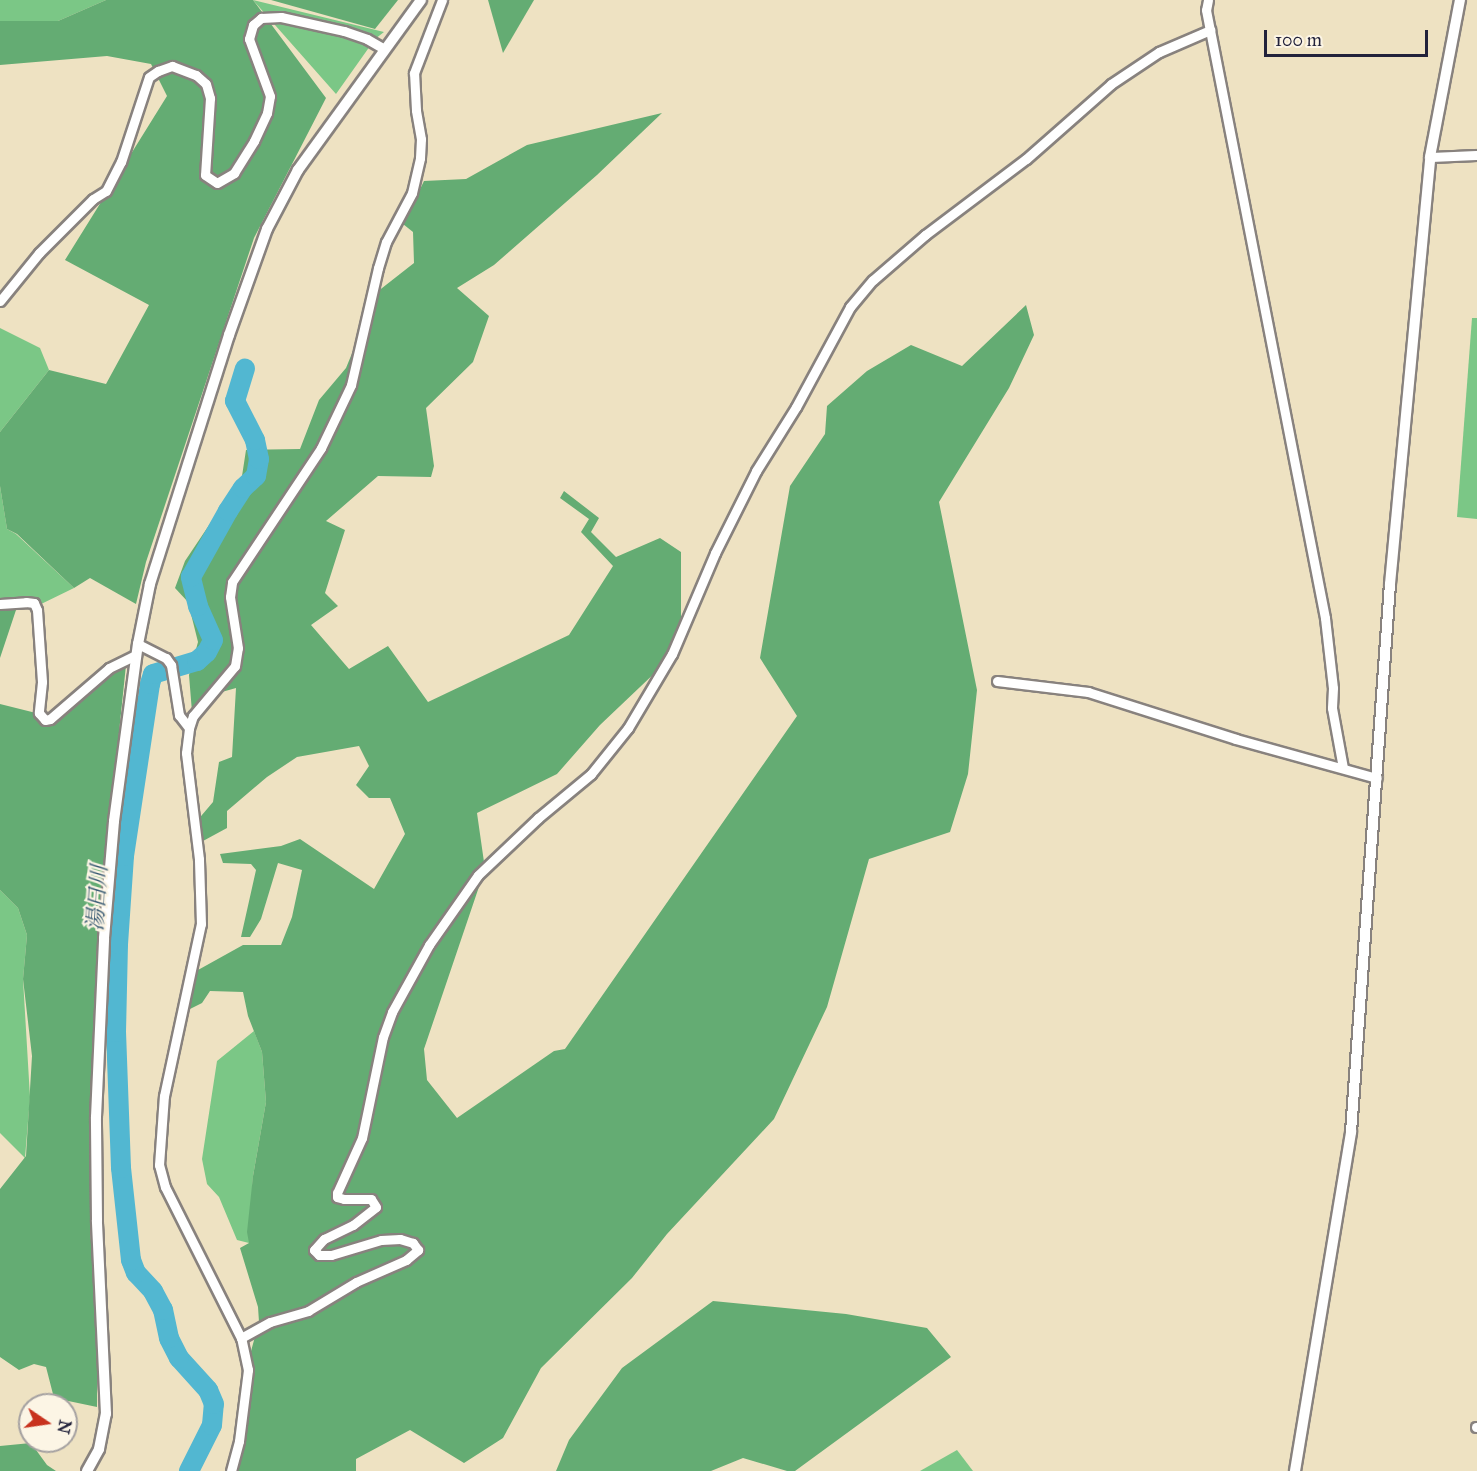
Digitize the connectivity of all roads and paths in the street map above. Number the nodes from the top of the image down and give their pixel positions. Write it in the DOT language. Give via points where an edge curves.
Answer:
graph roads {
  1 [pos="421,0"];
  2 [pos="442,0"];
  3 [pos="1208,0"];
  4 [pos="1460,0"];
  5 [pos="1210,30"];
  6 [pos="384,49"];
  7 [pos="1477,155"];
  8 [pos="1430,157"];
  9 [pos="0,301"];
  10 [pos="0,604"];
  11 [pos="137,650"];
  12 [pos="997,681"];
  13 [pos="189,728"];
  14 [pos="1343,768"];
  15 [pos="1377,778"];
  16 [pos="241,1338"];
  17 [pos="87,1471"];
  18 [pos="231,1471"];
  19 [pos="1295,1471"];
  1 -- 6 [label="street"];
  2 -- 13 [label="street" via="414,73 421,139 414,185 386,242 351,385 321,448 232,582 230,597 238,648 235,666 193,716"];
  3 -- 5 [label="street"];
  4 -- 8 [label="street"];
  5 -- 14 [label="street" via="1325,618 1332,708"];
  5 -- 16 [label="street" via="1159,52 1111,84 1026,159 873,280 850,307 756,471 715,553 672,654 628,728 591,774 478,875 429,945 392,1012 362,1138 337,1194 344,1199 371,1199 376,1207 353,1225 324,1239 314,1250 320,1256 331,1256 381,1240 400,1239 413,1243 418,1250 308,1311 270,1322"];
  6 -- 9 [label="street" via="344,31 281,17 261,18 253,25 249,39 270,96 267,113 234,173 217,183 205,175 210,99 206,84 196,75 172,66 158,71 149,77 119,169 106,191 93,199 39,254"];
  6 -- 11 [label="street" via="298,170 267,229 167,525"];
  7 -- 8 [label="street"];
  8 -- 15 [label="street" via="1390,584"];
  10 -- 11 [label="street" via="34,603 37,610 42,682 39,713 45,720"];
  11 -- 13 [label="street" via="166,658 171,665 178,715"];
  11 -- 17 [label="street" via="112,844 96,1118 106,1414 99,1449"];
  12 -- 14 [label="street" via="1088,692"];
  13 -- 16 [label="street" via="186,753 199,859 201,924 164,1096 159,1165 165,1187"];
  14 -- 15 [label="street"];
  15 -- 19 [label="street" via="1351,1132"];
  16 -- 18 [label="street" via="248,1370"];
}
